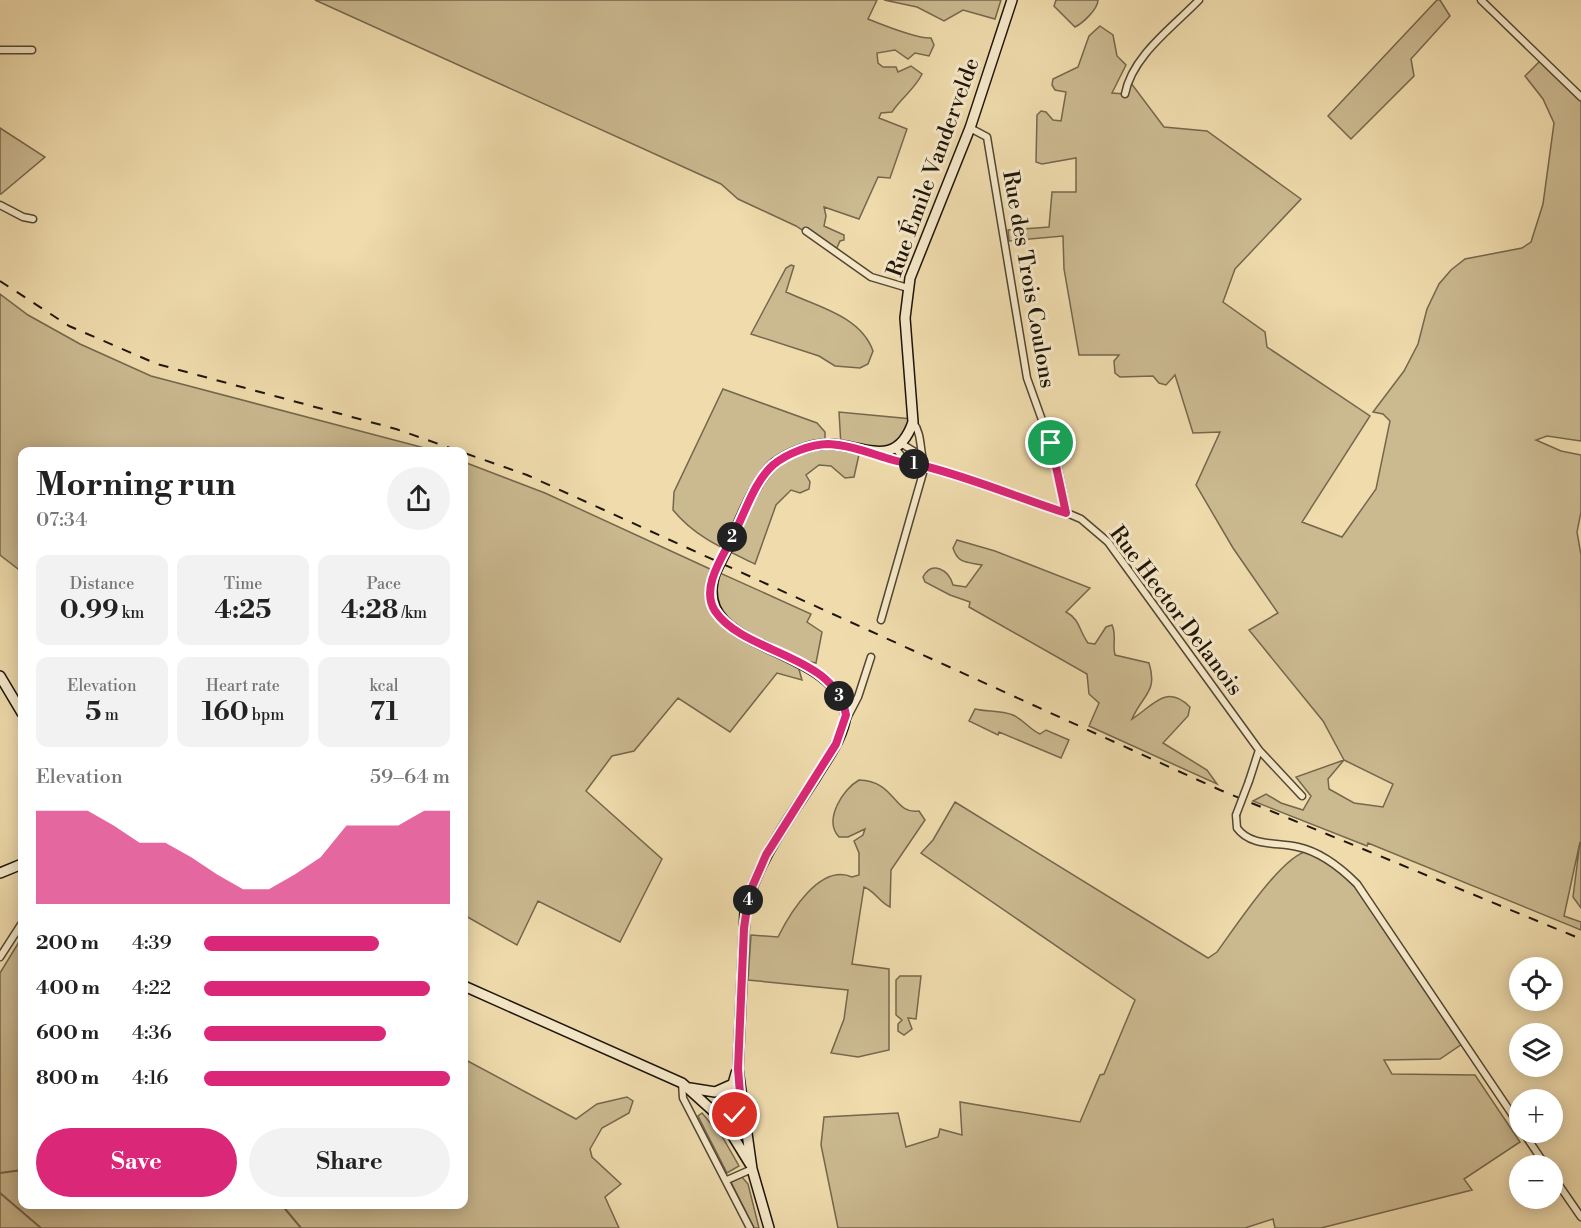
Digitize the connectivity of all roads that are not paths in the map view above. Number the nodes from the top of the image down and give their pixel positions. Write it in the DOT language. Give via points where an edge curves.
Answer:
graph roads {
  1 [pos="1012,0"];
  2 [pos="1199,0"];
  3 [pos="1481,0"];
  4 [pos="0,50"];
  5 [pos="32,50"];
  6 [pos="1125,94"];
  7 [pos="1581,97"];
  8 [pos="970,128"];
  9 [pos="0,205"];
  10 [pos="33,219"];
  11 [pos="806,231"];
  12 [pos="908,288"];
  13 [pos="913,423"];
  14 [pos="899,446"];
  15 [pos="875,452"];
  16 [pos="920,455"];
  17 [pos="907,463"];
  18 [pos="925,466"];
  19 [pos="1066,513"];
  20 [pos="881,620"];
  21 [pos="871,657"];
  22 [pos="0,676"];
  23 [pos="18,706"];
  24 [pos="845,724"];
  25 [pos="1259,750"];
  26 [pos="1302,796"];
  27 [pos="18,866"];
  28 [pos="0,873"];
  29 [pos="18,929"];
  30 [pos="0,957"];
  31 [pos="468,988"];
  32 [pos="738,1069"];
  33 [pos="733,1084"];
  34 [pos="685,1085"];
  35 [pos="741,1106"];
  36 [pos="1509,1110"];
  37 [pos="723,1120"];
  38 [pos="752,1169"];
  39 [pos="727,1180"];
  40 [pos="1563,1191"];
  41 [pos="1581,1217"];
  42 [pos="750,1228"];
  43 [pos="769,1228"];
  1 -- 8 [label="main road, Rue Émile Vandervelde"];
  2 -- 6 [label="street" via="1136,65"];
  3 -- 7 [label="street"];
  4 -- 5 [label="street"];
  8 -- 12 [label="main road, Rue Émile Vandervelde"];
  8 -- 19 [label="street, Rue des Trois Coulons" via="987,137 1027,378 1054,451"];
  9 -- 10 [label="street"];
  11 -- 12 [label="street" via="871,277"];
  12 -- 13 [label="main road, Rue Émile Vandervelde" via="905,318"];
  13 -- 14 [label="main road"];
  13 -- 16 [label="street, Rue Émile Vandervelde" via="918,429"];
  14 -- 15 [label="main road"];
  14 -- 16 [label="street"];
  14 -- 17 [label="street"];
  15 -- 17 [label="street, Rue Hector Delanois"];
  15 -- 24 [label="main road, bridge" via="825,444 775,463 759,483 716,571 710,594 713,609 722,620 749,638 795,659 829,684 845,709"];
  16 -- 18 [label="street, Rue Émile Vandervelde"];
  17 -- 18 [label="street, Rue Hector Delanois"];
  18 -- 19 [label="street, Rue Hector Delanois"];
  18 -- 20 [label="street"];
  19 -- 25 [label="street, Rue Hector Delanois" via="1081,519 1108,542"];
  21 -- 24 [label="street"];
  22 -- 23 [label="main road"];
  24 -- 32 [label="main road" via="766,855 749,894"];
  25 -- 26 [label="street, Rue Hector Delanois"];
  25 -- 36 [label="street, bridge" via="1236,815 1237,828 1249,839 1314,853 1357,884"];
  27 -- 28 [label="main road"];
  29 -- 30 [label="street"];
  31 -- 34 [label="main road"];
  32 -- 33 [label="main road"];
  32 -- 35 [label="main road"];
  33 -- 34 [label="main road" via="715,1092"];
  33 -- 37 [label="main road"];
  34 -- 37 [label="main road"];
  34 -- 39 [label="street" via="683,1098"];
  35 -- 37 [label="main road" via="735,1115"];
  35 -- 38 [label="main road"];
  37 -- 38 [label="main road"];
  38 -- 39 [label="street"];
  38 -- 43 [label="main road"];
  39 -- 42 [label="street"];
  40 -- 41 [label="street"];
}
